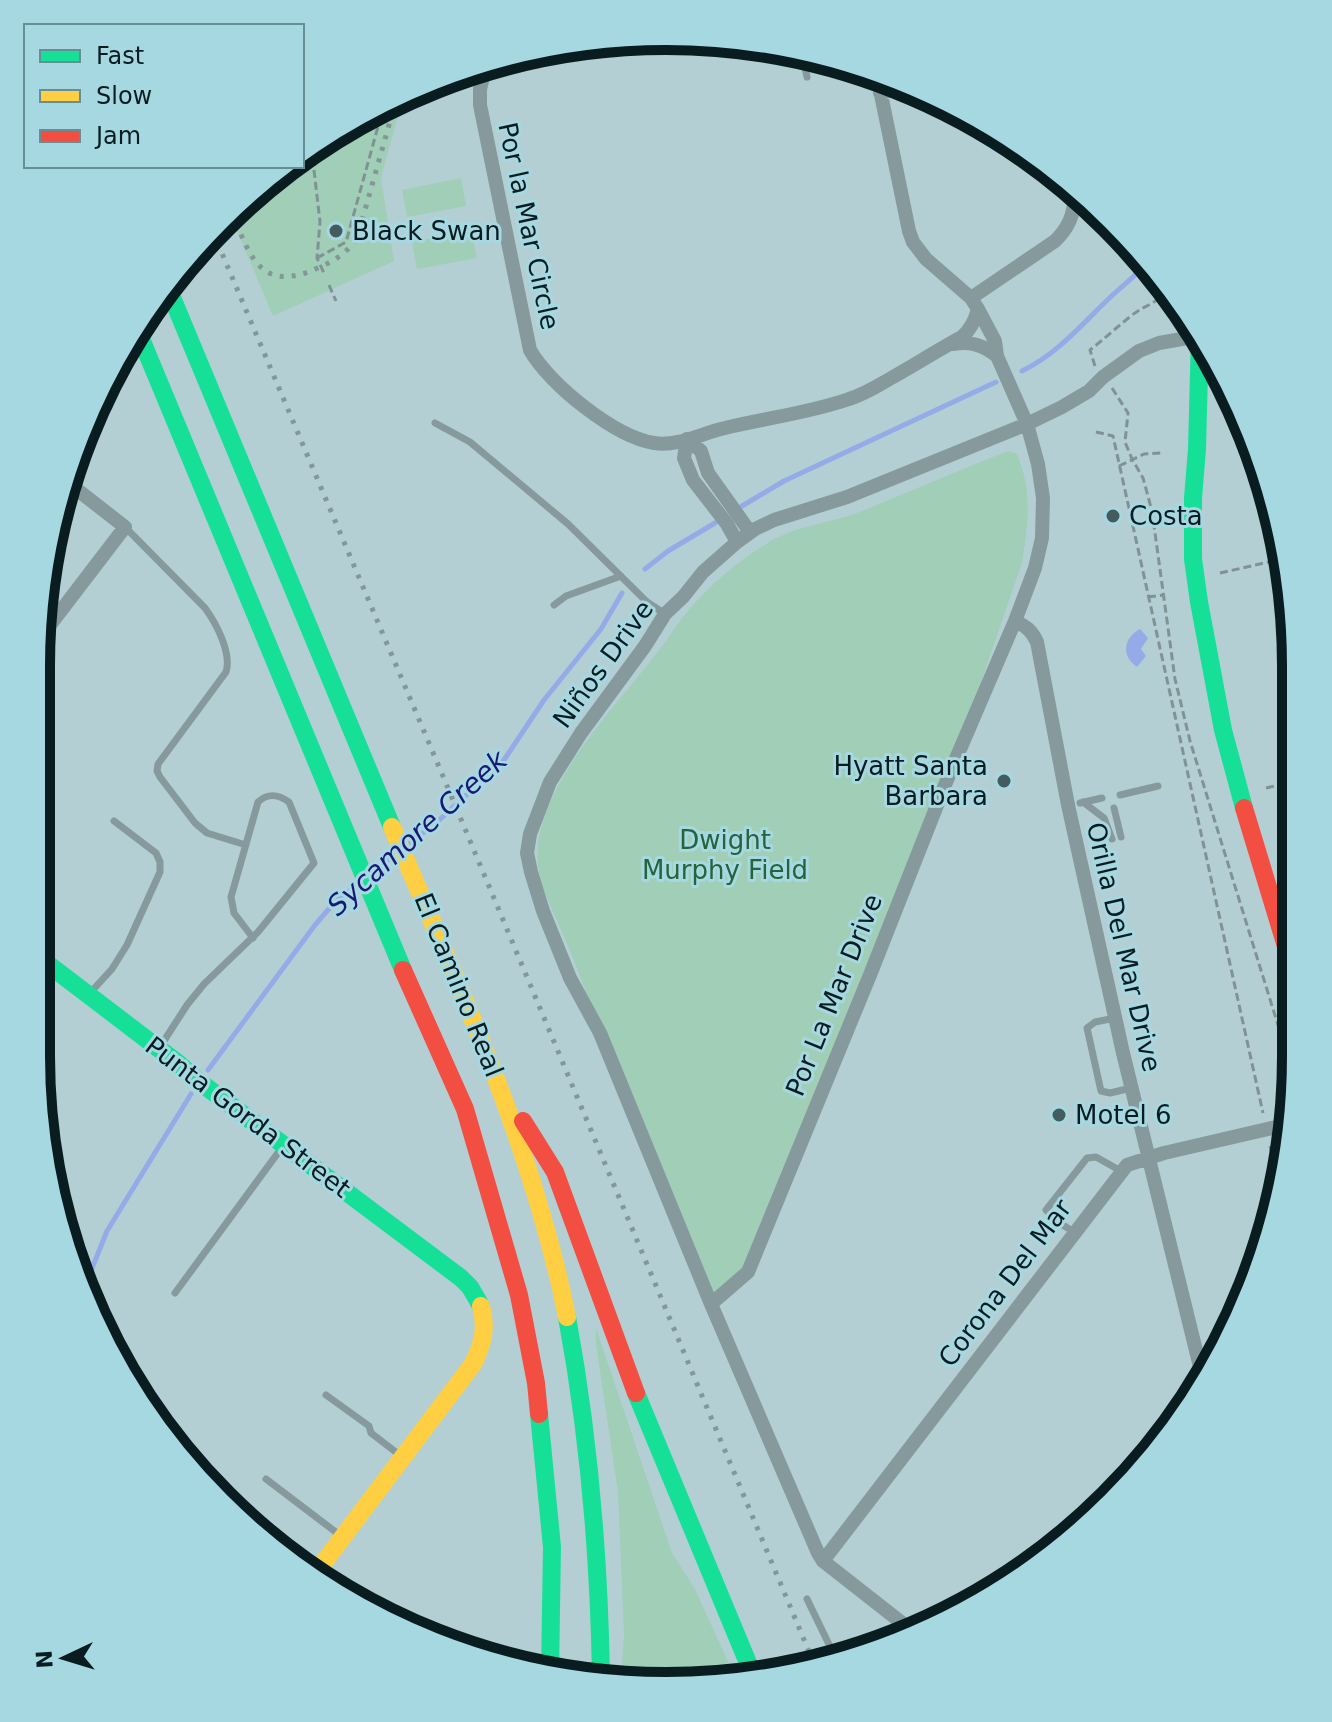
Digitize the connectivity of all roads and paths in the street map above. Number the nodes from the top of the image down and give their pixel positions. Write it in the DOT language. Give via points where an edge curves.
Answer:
graph roads {
  1 [pos="805,66"];
  2 [pos="807,77"];
  3 [pos="483,79"];
  4 [pos="879,89"];
  5 [pos="887,91"];
  6 [pos="880,93"];
  7 [pos="379,122"];
  8 [pos="314,161"];
  9 [pos="1074,205"];
  10 [pos="317,258"];
  11 [pos="324,273"];
  12 [pos="329,285"];
  13 [pos="172,298"];
  14 [pos="1160,298"];
  15 [pos="336,301"];
  16 [pos="974,304"];
  17 [pos="1186,338"];
  18 [pos="143,343"];
  19 [pos="948,345"];
  20 [pos="998,357"];
  21 [pos="1199,359"];
  22 [pos="1095,366"];
  23 [pos="1113,390"];
  24 [pos="435,423"];
  25 [pos="1027,424"];
  26 [pos="1096,432"];
  27 [pos="687,439"];
  28 [pos="1162,453"];
  29 [pos="1132,459"];
  30 [pos="1119,466"];
  31 [pos="76,489"];
  32 [pos="125,527"];
  33 [pos="750,532"];
  34 [pos="737,542"];
  35 [pos="1273,561"];
  36 [pos="1220,573"];
  37 [pos="621,576"];
  38 [pos="1163,595"];
  39 [pos="1148,597"];
  40 [pos="554,605"];
  41 [pos="665,614"];
  42 [pos="1015,621"];
  43 [pos="51,623"];
  44 [pos="1282,784"];
  45 [pos="1158,786"];
  46 [pos="1266,788"];
  47 [pos="1120,795"];
  48 [pos="1102,798"];
  49 [pos="1075,804"];
  50 [pos="1114,808"];
  51 [pos="114,821"];
  52 [pos="246,845"];
  53 [pos="1282,933"];
  54 [pos="253,938"];
  55 [pos="50,966"];
  56 [pos="89,995"];
  57 [pos="1115,1018"];
  58 [pos="1282,1038"];
  59 [pos="159,1049"];
  60 [pos="499,1084"];
  61 [pos="1131,1088"];
  62 [pos="1263,1113"];
  63 [pos="1278,1127"];
  64 [pos="284,1144"];
  65 [pos="1270,1146"];
  66 [pos="1148,1158"];
  67 [pos="1273,1159"];
  68 [pos="1121,1171"];
  69 [pos="1074,1232"];
  70 [pos="175,1293"];
  71 [pos="711,1304"];
  72 [pos="1199,1364"];
  73 [pos="326,1395"];
  74 [pos="403,1457"];
  75 [pos="266,1479"];
  76 [pos="342,1537"];
  77 [pos="823,1561"];
  78 [pos="321,1566"];
  79 [pos="807,1599"];
  80 [pos="904,1624"];
  81 [pos="831,1649"];
  82 [pos="550,1661"];
  83 [pos="749,1666"];
  84 [pos="601,1668"];
  1 -- 2 [label="lane"];
  3 -- 27 [label="street, Por la Mar Circle" via="480,105 530,350 566,393 615,427 653,443"];
  4 -- 6 [label="street"];
  5 -- 6 [label="street"];
  6 -- 16 [label="street" via="913,242"];
  7 -- 10 [label="path" via="346,242"];
  8 -- 10 [label="path"];
  9 -- 16 [label="street" via="1067,227 1055,241"];
  10 -- 11 [label="path"];
  12 -- 15 [label="path"];
  13 -- 60 [label="main road, El Camino Real"];
  14 -- 22 [label="path" via="1090,350"];
  16 -- 19 [label="street, Por la Mar Circle" via="975,321 969,331"];
  16 -- 20 [label="street"];
  17 -- 25 [label="street, Niños Drive" via="1139,351 1089,391"];
  18 -- 82 [label="main road, El Camino Real" via="386,932 465,1109 519,1295 536,1383 553,1564"];
  19 -- 20 [label="street" via="978,345"];
  19 -- 27 [label="street, Por la Mar Circle" via="852,398"];
  20 -- 25 [label="street"];
  21 -- 53 [label="main road" via="1193,498 1199,602 1227,745"];
  23 -- 29 [label="path" via="1128,413 1125,442"];
  24 -- 37 [label="lane" via="470,442"];
  25 -- 33 [label="street, Niños Drive"];
  25 -- 42 [label="street, Por La Mar Drive" via="1041,483 1042,538"];
  26 -- 30 [label="path" via="1113,436"];
  27 -- 33 [label="street" via="701,451 708,473"];
  27 -- 34 [label="street" via="684,458 693,480"];
  28 -- 29 [label="path"];
  29 -- 30 [label="path"];
  29 -- 38 [label="path" via="1148,492"];
  30 -- 39 [label="path"];
  31 -- 32 [label="street"];
  32 -- 43 [label="street"];
  32 -- 52 [label="lane" via="205,608 228,658 226,672 157,771 202,829"];
  33 -- 34 [label="street, Niños Drive"];
  34 -- 41 [label="street, Niños Drive"];
  35 -- 36 [label="path"];
  37 -- 40 [label="lane"];
  37 -- 41 [label="lane"];
  38 -- 39 [label="path"];
  38 -- 58 [label="path" via="1190,741"];
  39 -- 62 [label="path"];
  41 -- 71 [label="street, Niños Drive" via="550,782 527,853 570,978 600,1033"];
  42 -- 49 [label="street, Orilla Del Mar Drive" via="1037,642"];
  42 -- 71 [label="street, Por La Mar Drive" via="748,1272"];
  44 -- 46 [label="path"];
  45 -- 47 [label="lane"];
  48 -- 49 [label="lane"];
  49 -- 50 [label="lane" via="1104,818 1116,838"];
  49 -- 57 [label="street, Orilla Del Mar Drive"];
  51 -- 56 [label="lane" via="156,853 160,872 127,945"];
  52 -- 54 [label="lane" via="231,905"];
  52 -- 54 [label="lane" via="258,802 281,797 289,802 314,863"];
  54 -- 59 [label="lane" via="204,984"];
  55 -- 56 [label="main road, Punta Gorda Street"];
  56 -- 59 [label="main road, Punta Gorda Street"];
  57 -- 61 [label="street, Orilla Del Mar Drive"];
  57 -- 61 [label="lane" via="1087,1028 1101,1091"];
  59 -- 64 [label="main road, Punta Gorda Street"];
  60 -- 83 [label="main road" via="555,1172 643,1413"];
  60 -- 84 [label="main road, El Camino Real" via="544,1224 579,1387 598,1570"];
  61 -- 66 [label="street, Orilla Del Mar Drive"];
  63 -- 66 [label="street, Corona Del Mar"];
  64 -- 70 [label="lane"];
  64 -- 74 [label="main road, Punta Gorda Street" via="461,1278 482,1309 482,1347 473,1364"];
  65 -- 67 [label="path"];
  66 -- 68 [label="street, Corona Del Mar"];
  66 -- 72 [label="street, Orilla Del Mar Drive"];
  68 -- 69 [label="street, Corona Del Mar"];
  68 -- 69 [label="lane" via="1096,1157 1087,1158 1046,1210"];
  69 -- 77 [label="street, Corona Del Mar"];
  71 -- 77 [label="street"];
  73 -- 74 [label="lane"];
  74 -- 76 [label="main road, Punta Gorda Street"];
  75 -- 76 [label="lane"];
  76 -- 78 [label="main road, Punta Gorda Street"];
  77 -- 80 [label="street"];
  79 -- 81 [label="lane"];
}
